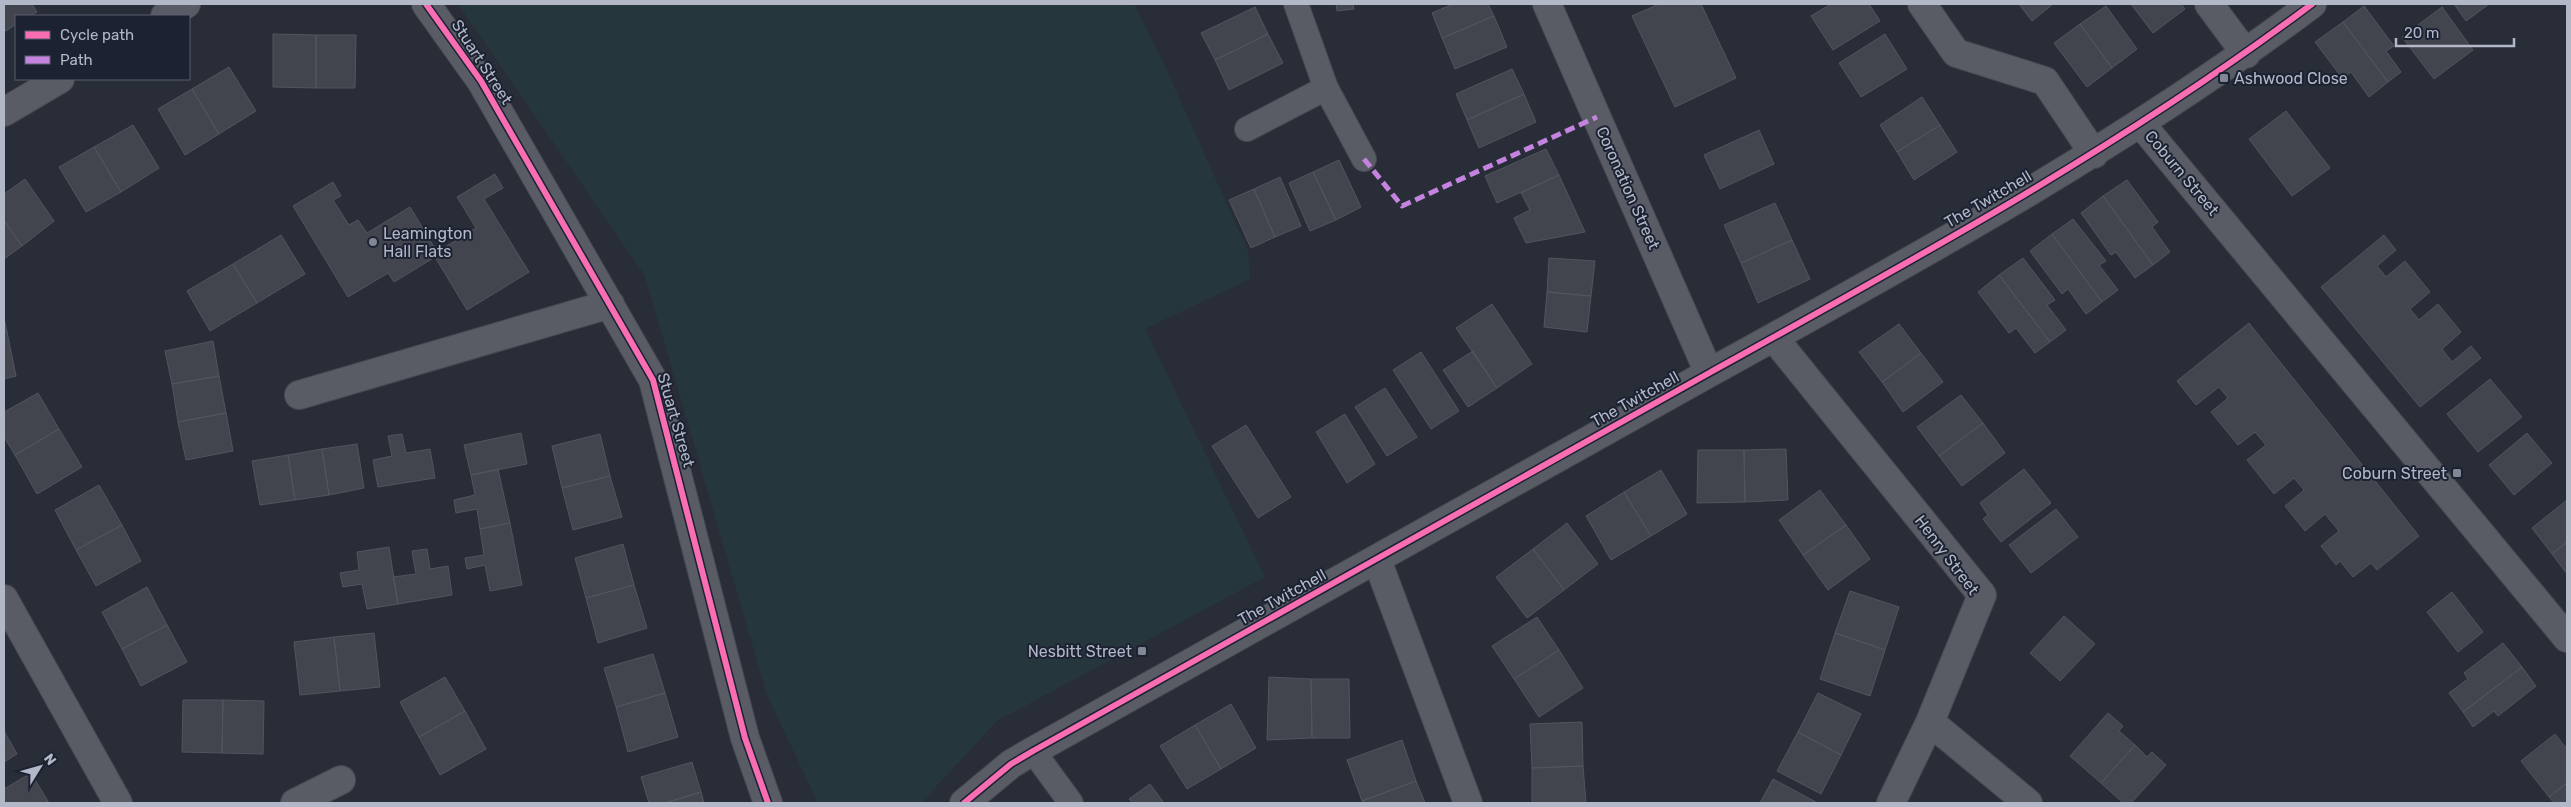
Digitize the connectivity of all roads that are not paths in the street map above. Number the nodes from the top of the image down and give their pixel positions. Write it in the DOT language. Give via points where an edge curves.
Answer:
graph roads {
  1 [pos="186,4"];
  2 [pos="426,4"];
  3 [pos="1296,4"];
  4 [pos="1547,4"];
  5 [pos="1922,4"];
  6 [pos="2209,4"];
  7 [pos="2312,4"];
  8 [pos="167,15"];
  9 [pos="2246,54"];
  10 [pos="58,80"];
  11 [pos="1326,88"];
  12 [pos="4,112"];
  13 [pos="2141,124"];
  14 [pos="1247,129"];
  15 [pos="2094,154"];
  16 [pos="1364,158"];
  17 [pos="610,304"];
  18 [pos="1774,338"];
  19 [pos="1709,373"];
  20 [pos="299,395"];
  21 [pos="1377,560"];
  22 [pos="4,599"];
  23 [pos="2567,638"];
  24 [pos="1930,722"];
  25 [pos="1033,751"];
  26 [pos="341,780"];
  27 [pos="118,803"];
  28 [pos="295,803"];
  29 [pos="768,803"];
  30 [pos="964,803"];
  31 [pos="1071,803"];
  32 [pos="1468,803"];
  33 [pos="1891,803"];
  34 [pos="2028,803"];
  1 -- 8 [label="street"];
  2 -- 17 [label="street, Stuart Street" via="481,81"];
  3 -- 11 [label="lane"];
  4 -- 19 [label="street, Coronation Street"];
  5 -- 15 [label="street" via="1956,53 2045,81"];
  6 -- 9 [label="street"];
  7 -- 9 [label="street, The Twitchell"];
  9 -- 13 [label="street, The Twitchell"];
  10 -- 12 [label="street"];
  11 -- 14 [label="lane"];
  11 -- 16 [label="lane"];
  13 -- 15 [label="street, The Twitchell"];
  13 -- 23 [label="street, Coburn Street"];
  15 -- 18 [label="street, The Twitchell"];
  17 -- 20 [label="street"];
  17 -- 29 [label="street, Stuart Street" via="654,380 745,738"];
  18 -- 19 [label="street, The Twitchell"];
  18 -- 24 [label="street, Henry Street" via="1982,595"];
  19 -- 21 [label="street, The Twitchell"];
  21 -- 25 [label="street, The Twitchell"];
  21 -- 32 [label="street"];
  22 -- 27 [label="street"];
  24 -- 33 [label="street, Henry Street"];
  24 -- 34 [label="street"];
  25 -- 30 [label="street, The Twitchell" via="1011,764"];
  25 -- 31 [label="lane"];
  26 -- 28 [label="street"];
}
